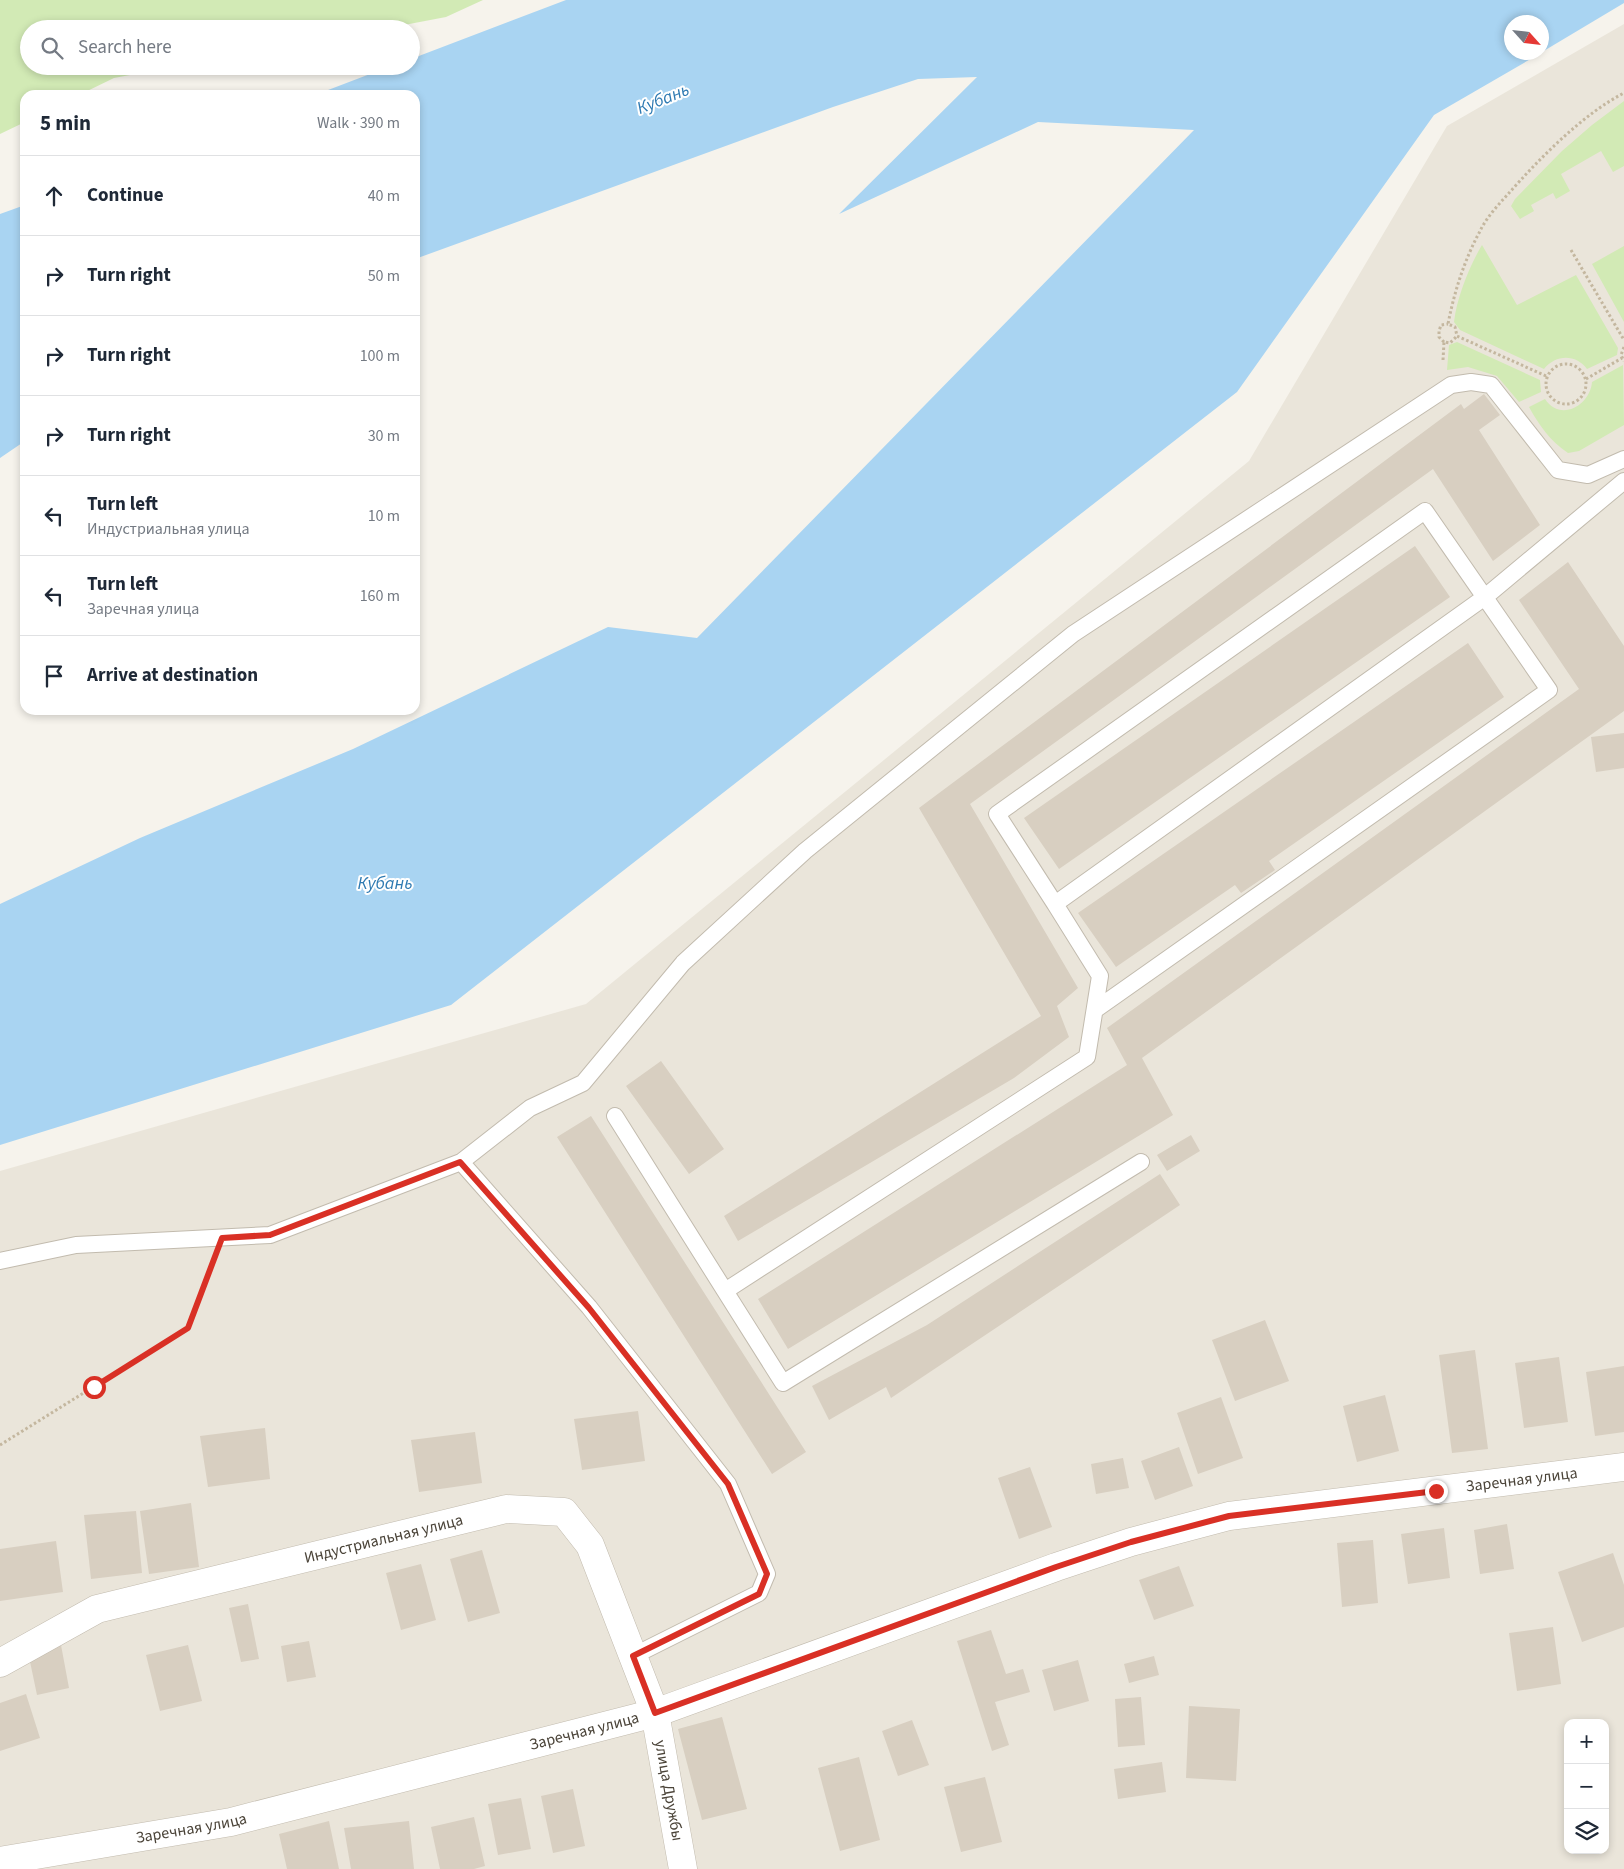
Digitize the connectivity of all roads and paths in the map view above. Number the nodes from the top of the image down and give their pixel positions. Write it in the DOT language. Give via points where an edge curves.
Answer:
graph roads {
  1 [pos="1624,93"];
  2 [pos="1571,250"];
  3 [pos="1448,324"];
  4 [pos="1457,336"];
  5 [pos="1624,340"];
  6 [pos="1444,342"];
  7 [pos="1624,347"];
  8 [pos="1623,360"];
  9 [pos="1443,366"];
  10 [pos="1546,376"];
  11 [pos="1586,378"];
  12 [pos="1624,459"];
  13 [pos="1624,481"];
  14 [pos="1485,597"];
  15 [pos="1055,904"];
  16 [pos="1095,1010"];
  17 [pos="615,1116"];
  18 [pos="460,1162"];
  19 [pos="1141,1162"];
  20 [pos="222,1238"];
  21 [pos="0,1261"];
  22 [pos="725,1291"];
  23 [pos="0,1445"];
  24 [pos="1624,1467"];
  25 [pos="633,1656"];
  26 [pos="0,1663"];
  27 [pos="655,1713"];
  28 [pos="0,1861"];
  29 [pos="683,1869"];
  1 -- 3 [label="path" via="1607,102 1563,139 1496,208 1479,232 1466,262"];
  2 -- 5 [label="path"];
  3 -- 4 [label="path" via="1455,327"];
  3 -- 6 [label="path" via="1441,326 1439,331"];
  4 -- 6 [label="path" via="1450,343"];
  4 -- 10 [label="path"];
  6 -- 9 [label="path"];
  7 -- 8 [label="path"];
  8 -- 11 [label="path"];
  10 -- 11 [label="path" via="1553,367 1566,363 1578,368"];
  10 -- 11 [label="path" via="1546,391 1562,404 1580,398 1585,392"];
  12 -- 18 [label="lane" via="1588,475 1558,470 1490,385 1471,382 1451,385 1066,640 805,851 682,963 583,1083 530,1108"];
  13 -- 14 [label="lane"];
  14 -- 15 [label="lane"];
  14 -- 15 [label="lane" via="1425,511 997,814"];
  14 -- 16 [label="lane" via="1549,690"];
  15 -- 16 [label="lane" via="1100,976"];
  16 -- 22 [label="lane" via="1087,1057"];
  17 -- 22 [label="lane"];
  18 -- 20 [label="lane" via="270,1235"];
  18 -- 25 [label="lane" via="589,1308 728,1484 767,1574 759,1594"];
  19 -- 22 [label="lane" via="783,1383"];
  20 -- 21 [label="lane" via="76,1246"];
  20 -- 23 [label="path" via="188,1328"];
  24 -- 27 [label="street, Заречная улица" via="1229,1516 1131,1542 1056,1567"];
  25 -- 26 [label="street, Индустриальная улица" via="590,1545 564,1512 506,1509 97,1609"];
  25 -- 27 [label="street, Индустриальная улица"];
  27 -- 28 [label="street, Заречная улица" via="231,1822"];
  27 -- 29 [label="street, улица Дружбы"];
}
